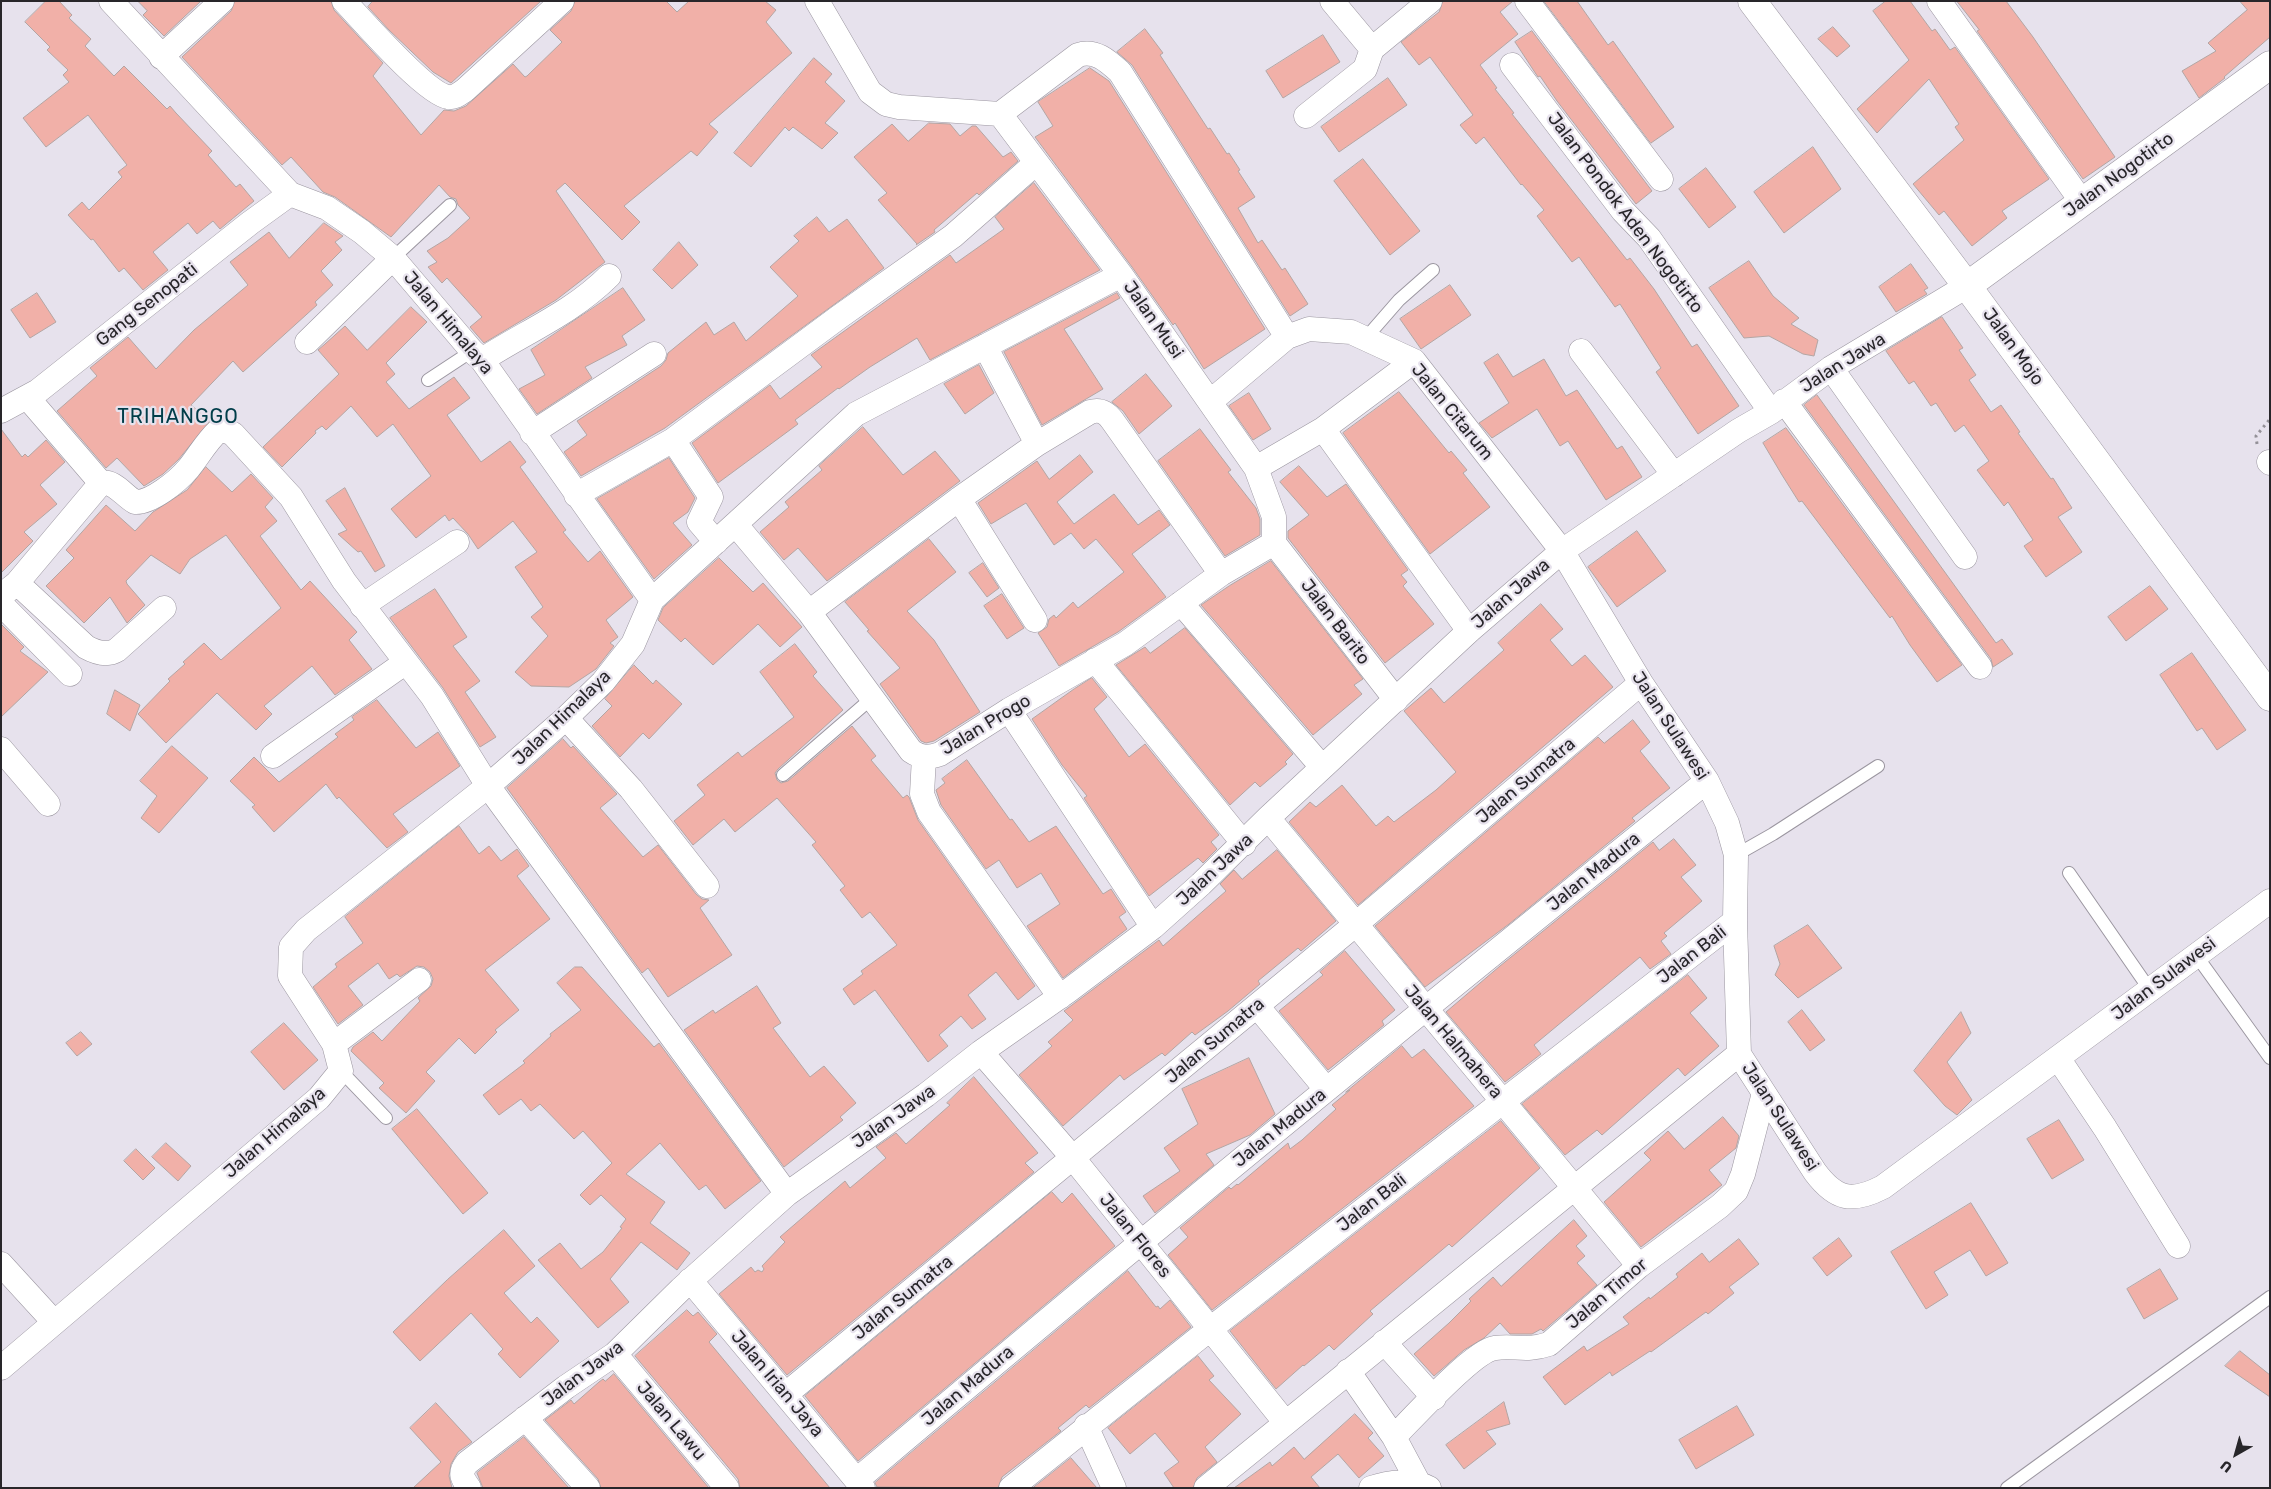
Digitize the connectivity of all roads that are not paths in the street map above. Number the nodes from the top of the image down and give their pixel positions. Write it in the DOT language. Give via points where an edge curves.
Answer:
graph roads {
  1 [pos="111,1"];
  2 [pos="222,1"];
  3 [pos="344,1"];
  4 [pos="562,1"];
  5 [pos="817,1"];
  6 [pos="1332,1"];
  7 [pos="1430,1"];
  8 [pos="1527,1"];
  9 [pos="1752,1"];
  10 [pos="1939,1"];
  11 [pos="1372,49"];
  12 [pos="161,57"];
  13 [pos="2270,65"];
  14 [pos="1512,66"];
  15 [pos="1000,114"];
  16 [pos="1306,116"];
  17 [pos="1036,163"];
  18 [pos="1661,179"];
  19 [pos="290,194"];
  20 [pos="2082,202"];
  21 [pos="450,205"];
  22 [pos="393,258"];
  23 [pos="1433,270"];
  24 [pos="1121,275"];
  25 [pos="609,276"];
  26 [pos="1968,286"];
  27 [pos="1287,337"];
  28 [pos="1365,339"];
  29 [pos="307,342"];
  30 [pos="985,346"];
  31 [pos="1581,351"];
  32 [pos="654,354"];
  33 [pos="477,356"];
  34 [pos="1414,361"];
  35 [pos="1831,368"];
  36 [pos="428,380"];
  37 [pos="27,396"];
  38 [pos="1211,401"];
  39 [pos="1777,406"];
  40 [pos="1,411"];
  41 [pos="1323,429"];
  42 [pos="532,433"];
  43 [pos="673,440"];
  44 [pos="1037,444"];
  45 [pos="1256,468"];
  46 [pos="1674,475"];
  47 [pos="101,483"];
  48 [pos="576,495"];
  49 [pos="959,499"];
  50 [pos="736,524"];
  51 [pos="457,542"];
  52 [pos="716,542"];
  53 [pos="1274,543"];
  54 [pos="1562,551"];
  55 [pos="1965,556"];
  56 [pos="1220,574"];
  57 [pos="9,589"];
  58 [pos="652,600"];
  59 [pos="1181,602"];
  60 [pos="1,604"];
  61 [pos="362,606"];
  62 [pos="164,608"];
  63 [pos="809,612"];
  64 [pos="1036,620"];
  65 [pos="1469,631"];
  66 [pos="1096,660"];
  67 [pos="406,662"];
  68 [pos="1980,667"];
  69 [pos="70,674"];
  70 [pos="1641,683"];
  71 [pos="2270,697"];
  72 [pos="872,698"];
  73 [pos="1396,700"];
  74 [pos="1009,710"];
  75 [pos="566,718"];
  76 [pos="1,748"];
  77 [pos="273,756"];
  78 [pos="924,757"];
  79 [pos="1878,766"];
  80 [pos="1322,767"];
  81 [pos="783,775"];
  82 [pos="1707,781"];
  83 [pos="488,786"];
  84 [pos="48,804"];
  85 [pos="1268,818"];
  86 [pos="1244,844"];
  87 [pos="1736,855"];
  88 [pos="2069,873"];
  89 [pos="707,886"];
  90 [pos="2270,901"];
  91 [pos="1735,921"];
  92 [pos="1356,924"];
  93 [pos="1153,927"];
  94 [pos="2196,955"];
  95 [pos="420,980"];
  96 [pos="2150,990"];
  97 [pos="1060,997"];
  98 [pos="1256,1006"];
  99 [pos="1425,1008"];
  100 [pos="334,1044"];
  101 [pos="982,1052"];
  102 [pos="1740,1054"];
  103 [pos="2058,1058"];
  104 [pos="2270,1058"];
  105 [pos="341,1071"];
  106 [pos="1326,1089"];
  107 [pos="1764,1093"];
  108 [pos="1502,1102"];
  109 [pos="386,1118"];
  110 [pos="1073,1158"];
  111 [pos="1574,1188"];
  112 [pos="787,1194"];
  113 [pos="1139,1243"];
  114 [pos="2178,1246"];
  115 [pos="1,1264"];
  116 [pos="1639,1266"];
  117 [pos="690,1280"];
  118 [pos="2270,1297"];
  119 [pos="54,1322"];
  120 [pos="1210,1329"];
  121 [pos="1384,1342"];
  122 [pos="615,1354"];
  123 [pos="1,1368"];
  124 [pos="1348,1372"];
  125 [pos="786,1394"];
  126 [pos="1434,1398"];
  127 [pos="525,1418"];
  128 [pos="1285,1422"];
  129 [pos="1086,1426"];
  130 [pos="1394,1437"];
  131 [pos="860,1484"];
  132 [pos="1424,1485"];
  133 [pos="468,1488"];
  134 [pos="588,1488"];
  135 [pos="727,1488"];
  136 [pos="1011,1488"];
  137 [pos="1114,1488"];
  138 [pos="1206,1488"];
  139 [pos="1371,1488"];
  140 [pos="2007,1488"];
  1 -- 12 [label="street, Jalan Himalaya"];
  2 -- 12 [label="street"];
  3 -- 4 [label="street" via="421,81 438,94 449,97 465,90"];
  5 -- 15 [label="street" via="877,99 913,109"];
  6 -- 11 [label="street"];
  7 -- 11 [label="street"];
  8 -- 18 [label="street"];
  9 -- 26 [label="street, Jalan Mojo"];
  10 -- 20 [label="street"];
  11 -- 16 [label="street" via="1365,69"];
  12 -- 19 [label="street, Jalan Himalaya"];
  13 -- 20 [label="street, Jalan Nogotirto"];
  14 -- 39 [label="street, Jalan Pondok Aden Nogotirto"];
  15 -- 17 [label="street, Jalan Musi"];
  15 -- 27 [label="street" via="1078,56 1093,54 1109,62 1120,72"];
  17 -- 24 [label="street, Jalan Musi"];
  17 -- 43 [label="street" via="953,236"];
  19 -- 22 [label="street, Jalan Himalaya" via="327,208"];
  19 -- 37 [label="street, Gang Senopati" via="38,391"];
  20 -- 26 [label="street, Jalan Nogotirto"];
  21 -- 22 [label="lane"];
  22 -- 29 [label="street"];
  22 -- 33 [label="street, Jalan Himalaya"];
  23 -- 28 [label="lane" via="1399,300"];
  24 -- 30 [label="street"];
  24 -- 38 [label="street, Jalan Musi"];
  25 -- 33 [label="street" via="592,294 569,310"];
  26 -- 35 [label="street, Jalan Jawa"];
  26 -- 71 [label="street, Jalan Mojo"];
  27 -- 28 [label="street, Jalan Citarum" via="1309,329 1351,332"];
  27 -- 38 [label="street, Jalan Citarum"];
  28 -- 34 [label="street, Jalan Citarum"];
  30 -- 44 [label="street"];
  30 -- 50 [label="street" via="856,414"];
  31 -- 46 [label="street"];
  32 -- 42 [label="street"];
  33 -- 36 [label="lane"];
  33 -- 42 [label="street, Jalan Himalaya"];
  34 -- 41 [label="street"];
  34 -- 54 [label="street, Jalan Citarum"];
  35 -- 39 [label="street, Jalan Jawa"];
  35 -- 55 [label="street"];
  37 -- 40 [label="street, Gang Senopati"];
  37 -- 47 [label="street"];
  38 -- 45 [label="street, Jalan Musi"];
  39 -- 46 [label="street, Jalan Jawa"];
  39 -- 68 [label="street, Jalan Pondok Aden Nogotirto"];
  41 -- 45 [label="street"];
  41 -- 65 [label="street"];
  42 -- 48 [label="street, Jalan Himalaya"];
  43 -- 48 [label="street"];
  43 -- 52 [label="street" via="712,498 699,522"];
  44 -- 49 [label="street"];
  44 -- 56 [label="street" via="1090,412 1096,410 1108,415"];
  45 -- 53 [label="street, Jalan Musi" via="1274,518"];
  46 -- 54 [label="street, Jalan Jawa"];
  47 -- 57 [label="street"];
  47 -- 61 [label="street" via="113,485 135,502 147,501 187,471 218,432 226,431 291,497"];
  48 -- 58 [label="street, Jalan Himalaya"];
  49 -- 63 [label="street"];
  49 -- 64 [label="street"];
  50 -- 52 [label="street"];
  50 -- 63 [label="street, Jalan Progo"];
  51 -- 61 [label="street"];
  52 -- 58 [label="street"];
  53 -- 56 [label="street, Jalan Progo"];
  53 -- 73 [label="street, Jalan Barito"];
  54 -- 65 [label="street, Jalan Jawa"];
  54 -- 70 [label="street, Jalan Sulawesi"];
  56 -- 59 [label="street, Jalan Progo"];
  57 -- 62 [label="street" via="94,652 112,653 117,650"];
  58 -- 75 [label="street, Jalan Himalaya" via="633,644 603,682"];
  59 -- 66 [label="street, Jalan Progo" via="1125,644"];
  59 -- 80 [label="street"];
  60 -- 69 [label="street"];
  61 -- 67 [label="street"];
  63 -- 72 [label="street, Jalan Progo"];
  65 -- 73 [label="street, Jalan Jawa"];
  66 -- 74 [label="street, Jalan Progo"];
  66 -- 86 [label="street"];
  67 -- 77 [label="street"];
  67 -- 83 [label="street" via="432,696"];
  70 -- 82 [label="street, Jalan Sulawesi"];
  70 -- 92 [label="street, Jalan Sumatra"];
  72 -- 78 [label="street, Jalan Progo" via="911,751"];
  72 -- 81 [label="lane"];
  73 -- 80 [label="street, Jalan Jawa"];
  74 -- 78 [label="street, Jalan Progo" via="940,754"];
  74 -- 93 [label="street"];
  75 -- 83 [label="street, Jalan Himalaya"];
  75 -- 89 [label="street" via="630,789"];
  76 -- 84 [label="street"];
  78 -- 97 [label="street" via="922,794 929,812"];
  79 -- 87 [label="lane"];
  80 -- 85 [label="street, Jalan Jawa"];
  82 -- 87 [label="street, Jalan Sulawesi" via="1727,823"];
  82 -- 99 [label="street, Jalan Madura"];
  83 -- 100 [label="street, Jalan Himalaya" via="306,930 291,947 290,976"];
  83 -- 112 [label="street"];
  85 -- 86 [label="street, Jalan Jawa"];
  85 -- 92 [label="street, Jalan Halmahera"];
  86 -- 93 [label="street, Jalan Jawa"];
  87 -- 91 [label="street, Jalan Sulawesi"];
  88 -- 96 [label="lane"];
  90 -- 94 [label="street, Jalan Sulawesi"];
  91 -- 102 [label="street, Jalan Sulawesi"];
  91 -- 108 [label="street, Jalan Bali"];
  92 -- 98 [label="street, Jalan Sumatra"];
  92 -- 99 [label="street, Jalan Halmahera"];
  93 -- 97 [label="street, Jalan Jawa"];
  94 -- 96 [label="street, Jalan Sulawesi"];
  94 -- 104 [label="lane"];
  95 -- 100 [label="street"];
  96 -- 103 [label="street, Jalan Sulawesi"];
  97 -- 101 [label="street, Jalan Jawa"];
  98 -- 106 [label="street"];
  98 -- 110 [label="street, Jalan Sumatra"];
  99 -- 106 [label="street, Jalan Madura"];
  99 -- 108 [label="street, Jalan Halmahera"];
  100 -- 105 [label="street, Jalan Himalaya"];
  101 -- 110 [label="street, Jalan Flores"];
  101 -- 112 [label="street, Jalan Jawa"];
  102 -- 107 [label="street, Jalan Sulawesi"];
  102 -- 111 [label="street"];
  103 -- 107 [label="street, Jalan Sulawesi" via="1883,1187 1866,1196 1838,1194 1826,1186"];
  103 -- 114 [label="street" via="2106,1128"];
  105 -- 109 [label="lane"];
  105 -- 119 [label="street, Jalan Himalaya" via="319,1098"];
  106 -- 113 [label="street, Jalan Madura"];
  107 -- 116 [label="street, Jalan Timor" via="1736,1191"];
  108 -- 111 [label="street, Jalan Halmahera"];
  108 -- 120 [label="street, Jalan Bali"];
  110 -- 113 [label="street, Jalan Flores"];
  110 -- 125 [label="street, Jalan Sumatra"];
  111 -- 116 [label="street, Jalan Halmahera"];
  111 -- 121 [label="street"];
  112 -- 117 [label="street, Jalan Jawa"];
  113 -- 120 [label="street, Jalan Flores"];
  113 -- 131 [label="street, Jalan Madura"];
  115 -- 119 [label="street"];
  116 -- 126 [label="street, Jalan Timor" via="1549,1344 1532,1349 1494,1348 1473,1360"];
  117 -- 122 [label="street, Jalan Jawa"];
  117 -- 125 [label="street, Jalan Irian Jaya"];
  118 -- 140 [label="lane"];
  119 -- 123 [label="street, Jalan Himalaya"];
  120 -- 128 [label="street, Jalan Flores"];
  120 -- 129 [label="street, Jalan Bali"];
  121 -- 124 [label="street"];
  121 -- 126 [label="street"];
  122 -- 127 [label="street, Jalan Jawa"];
  122 -- 135 [label="street, Jalan Lawu"];
  124 -- 128 [label="street"];
  124 -- 130 [label="street"];
  125 -- 131 [label="street, Jalan Irian Jaya"];
  126 -- 130 [label="street, Jalan Timor"];
  127 -- 133 [label="street, Jalan Jawa" via="467,1463 461,1475"];
  127 -- 134 [label="street"];
  128 -- 138 [label="street"];
  129 -- 136 [label="street, Jalan Bali"];
  129 -- 137 [label="street"];
  130 -- 132 [label="street"];
  132 -- 139 [label="street" via="1384,1484"];
}
